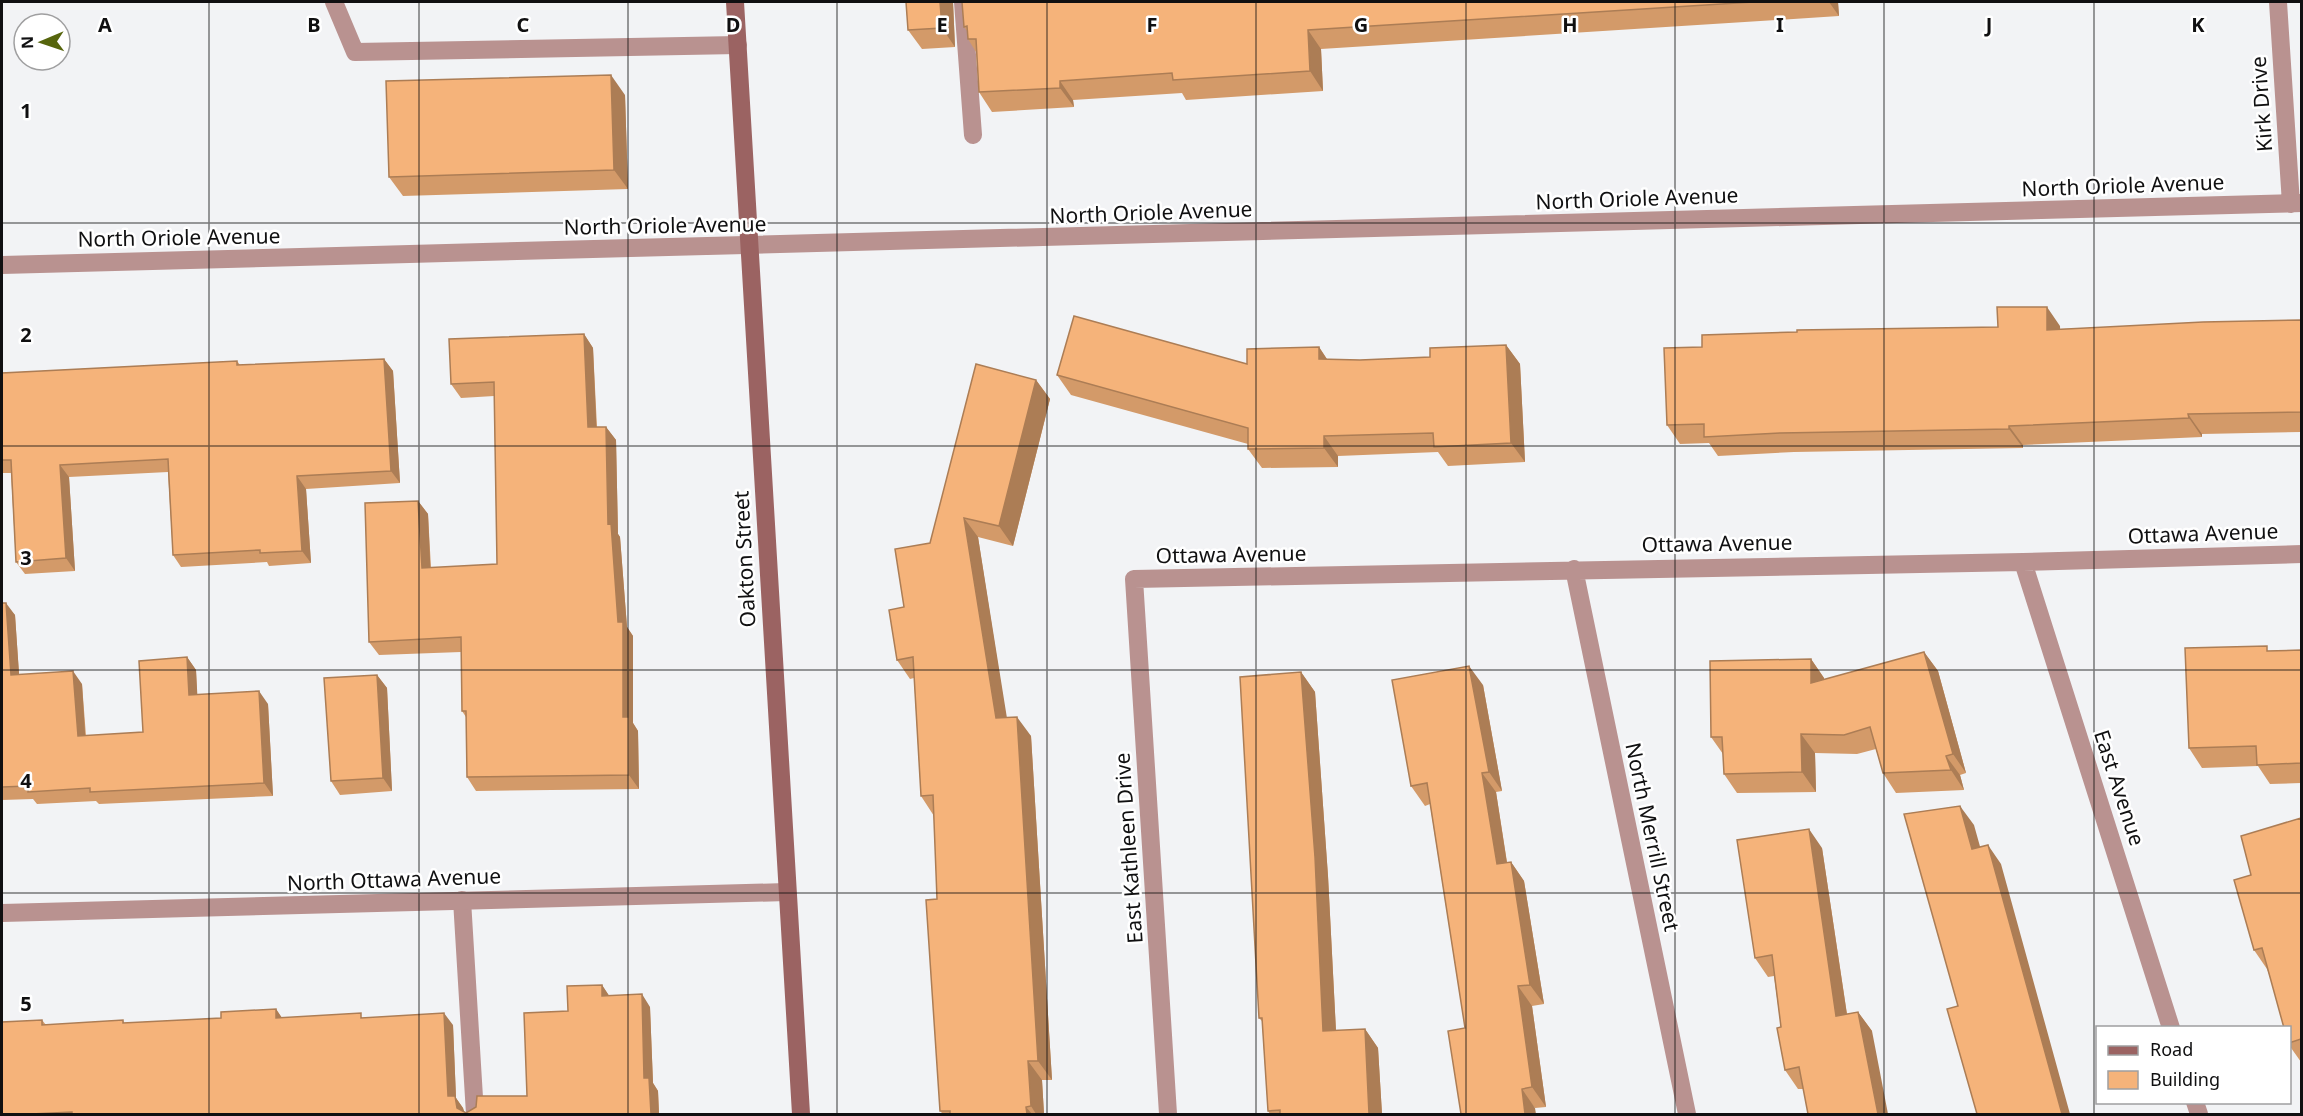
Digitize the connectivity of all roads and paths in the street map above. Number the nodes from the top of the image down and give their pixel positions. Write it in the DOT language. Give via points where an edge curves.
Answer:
graph roads {
  1 [pos="334,2"];
  2 [pos="735,2"];
  3 [pos="963,2"];
  4 [pos="2278,2"];
  5 [pos="738,45"];
  6 [pos="973,135"];
  7 [pos="2296,203"];
  8 [pos="750,247"];
  9 [pos="2,265"];
  10 [pos="2301,554"];
  11 [pos="2023,562"];
  12 [pos="1574,569"];
  13 [pos="1134,579"];
  14 [pos="787,892"];
  15 [pos="462,900"];
  16 [pos="2,913"];
  17 [pos="2170,1026"];
  18 [pos="476,1114"];
  19 [pos="801,1114"];
  20 [pos="1168,1114"];
  21 [pos="1687,1114"];
  1 -- 5 [label="street" via="355,52"];
  2 -- 5 [label="main road, Oakton Street"];
  3 -- 6 [label="street"];
  4 -- 7 [label="street, Kirk Drive"];
  5 -- 8 [label="main road, Oakton Street"];
  7 -- 8 [label="street, North Oriole Avenue"];
  8 -- 9 [label="street, North Oriole Avenue"];
  8 -- 14 [label="main road, Oakton Street"];
  10 -- 11 [label="street, Ottawa Avenue"];
  11 -- 12 [label="street, Ottawa Avenue"];
  11 -- 17 [label="street, East Avenue"];
  12 -- 13 [label="street, Ottawa Avenue"];
  12 -- 21 [label="street, North Merrill Street"];
  13 -- 20 [label="street, East Kathleen Drive"];
  14 -- 15 [label="street, North Ottawa Avenue"];
  14 -- 19 [label="main road, Oakton Street"];
  15 -- 16 [label="street, North Ottawa Avenue"];
  15 -- 18 [label="street"];
}
